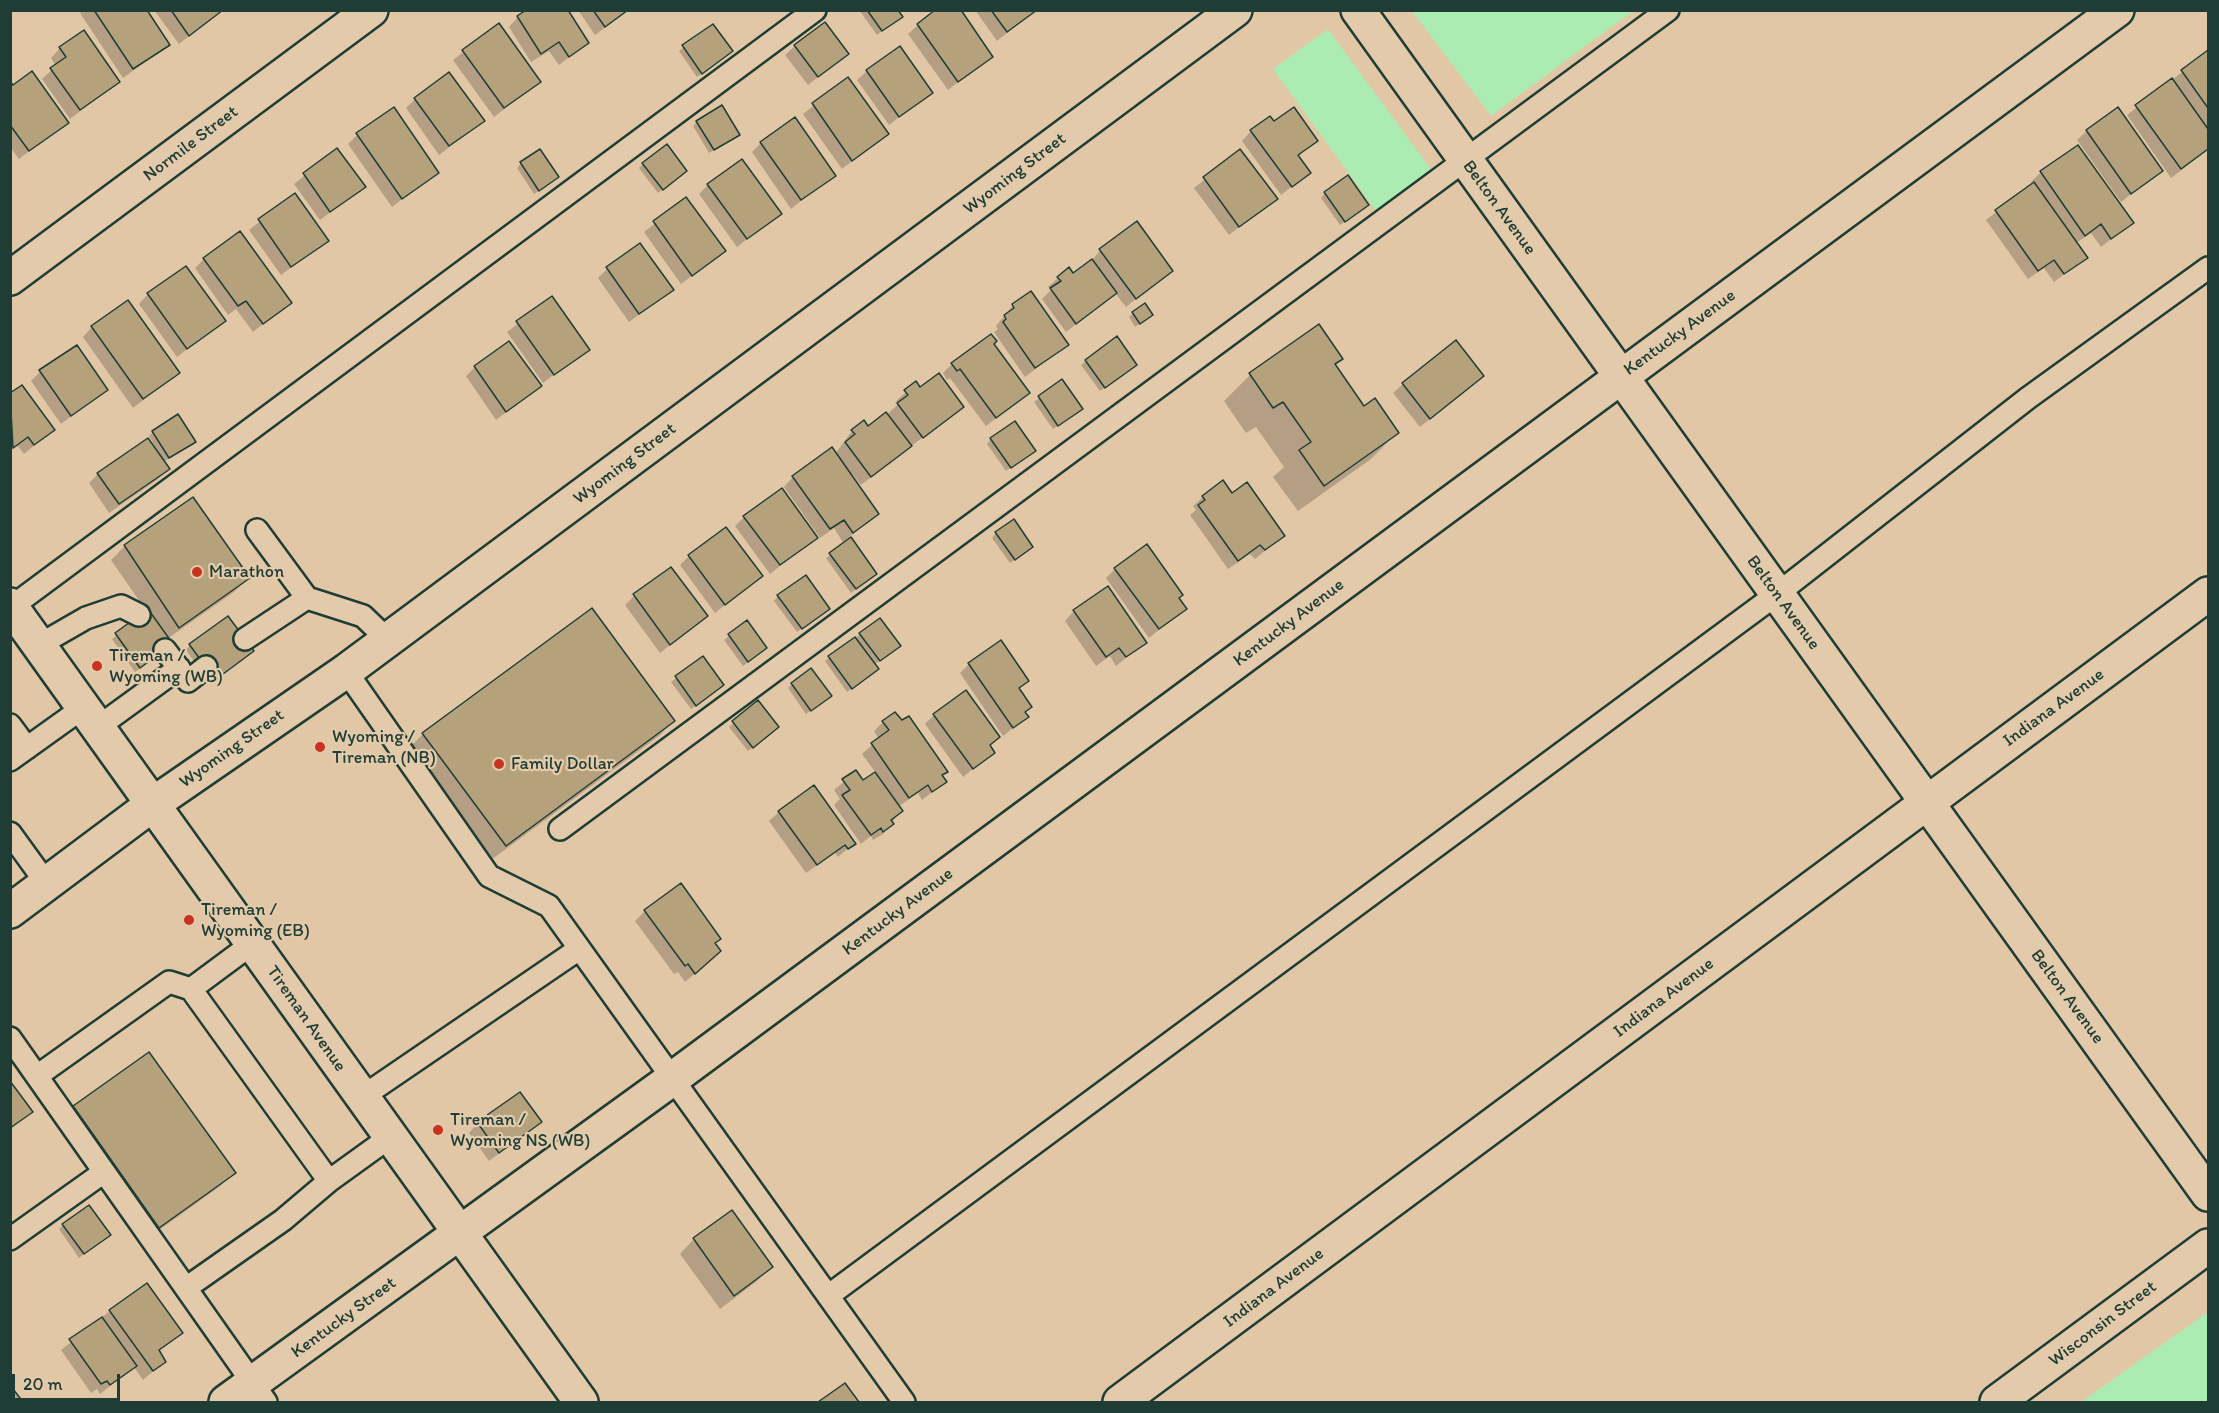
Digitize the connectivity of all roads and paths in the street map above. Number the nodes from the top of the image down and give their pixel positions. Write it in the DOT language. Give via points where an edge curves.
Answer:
graph roads {
  1 [pos="371,10"];
  2 [pos="815,10"];
  3 [pos="1235,10"];
  4 [pos="1358,10"];
  5 [pos="1668,10"];
  6 [pos="2117,10"];
  7 [pos="1466,161"];
  8 [pos="2208,268"];
  9 [pos="10,278"];
  10 [pos="1620,377"];
  11 [pos="256,530"];
  12 [pos="1777,594"];
  13 [pos="2208,594"];
  14 [pos="307,598"];
  15 [pos="11,607"];
  16 [pos="139,615"];
  17 [pos="245,639"];
  18 [pos="388,640"];
  19 [pos="39,645"];
  20 [pos="165,650"];
  21 [pos="179,668"];
  22 [pos="206,668"];
  23 [pos="346,670"];
  24 [pos="91,717"];
  25 [pos="10,725"];
  26 [pos="19,754"];
  27 [pos="1926,802"];
  28 [pos="153,804"];
  29 [pos="560,829"];
  30 [pos="10,833"];
  31 [pos="47,884"];
  32 [pos="10,911"];
  33 [pos="253,943"];
  34 [pos="579,949"];
  35 [pos="191,989"];
  36 [pos="10,1038"];
  37 [pos="37,1076"];
  38 [pos="672,1079"];
  39 [pos="362,1097"];
  40 [pos="390,1137"];
  41 [pos="104,1172"];
  42 [pos="330,1181"];
  43 [pos="2208,1194"];
  44 [pos="461,1234"];
  45 [pos="10,1239"];
  46 [pos="2208,1246"];
  47 [pos="186,1288"];
  48 [pos="828,1296"];
  49 [pos="260,1393"];
  50 [pos="226,1402"];
  51 [pos="581,1402"];
  52 [pos="904,1402"];
  53 [pos="1120,1402"];
  54 [pos="1997,1402"];
  1 -- 9 [label="street, Normile Street"];
  2 -- 15 [label="lane"];
  3 -- 18 [label="street, Wyoming Street"];
  4 -- 7 [label="street, Belton Avenue"];
  5 -- 7 [label="lane"];
  6 -- 10 [label="street, Kentucky Avenue"];
  7 -- 10 [label="street, Belton Avenue"];
  7 -- 29 [label="lane"];
  8 -- 12 [label="lane" via="2028,398"];
  10 -- 12 [label="street, Belton Avenue"];
  10 -- 38 [label="street, Kentucky Avenue"];
  11 -- 14 [label="lane"];
  12 -- 27 [label="street, Belton Avenue"];
  12 -- 48 [label="lane"];
  13 -- 27 [label="street, Indiana Avenue"];
  14 -- 17 [label="lane"];
  14 -- 18 [label="lane" via="363,616"];
  15 -- 19 [label="street, Tireman Avenue"];
  16 -- 19 [label="lane" via="120,606 86,618"];
  18 -- 23 [label="street, Wyoming Street"];
  19 -- 24 [label="street, Tireman Avenue"];
  20 -- 21 [label="lane"];
  21 -- 22 [label="lane" via="188,681"];
  21 -- 24 [label="lane"];
  23 -- 28 [label="street, Wyoming Street"];
  23 -- 34 [label="lane" via="489,876 549,906"];
  24 -- 26 [label="lane"];
  24 -- 28 [label="street, Tireman Avenue"];
  25 -- 26 [label="lane"];
  27 -- 43 [label="street, Belton Avenue"];
  27 -- 53 [label="street, Indiana Avenue"];
  28 -- 31 [label="street, Wyoming Street"];
  28 -- 33 [label="street, Tireman Avenue"];
  30 -- 31 [label="lane"];
  31 -- 32 [label="street, Wyoming Street"];
  33 -- 35 [label="lane"];
  33 -- 39 [label="street, Tireman Avenue"];
  34 -- 38 [label="lane"];
  34 -- 39 [label="lane"];
  35 -- 37 [label="lane" via="169,982"];
  35 -- 42 [label="lane"];
  36 -- 37 [label="lane"];
  37 -- 41 [label="lane"];
  38 -- 44 [label="street, Kentucky Avenue"];
  38 -- 48 [label="lane"];
  39 -- 40 [label="street, Tireman Avenue"];
  40 -- 42 [label="lane"];
  40 -- 44 [label="street, Tireman Avenue"];
  41 -- 45 [label="lane"];
  41 -- 47 [label="lane"];
  42 -- 47 [label="lane" via="283,1220"];
  44 -- 49 [label="street, Kentucky Street"];
  44 -- 51 [label="street, Tireman Avenue"];
  46 -- 54 [label="street, Wisconsin Street"];
  47 -- 49 [label="lane"];
  48 -- 52 [label="lane"];
  49 -- 50 [label="street, Kentucky Street"];
}
